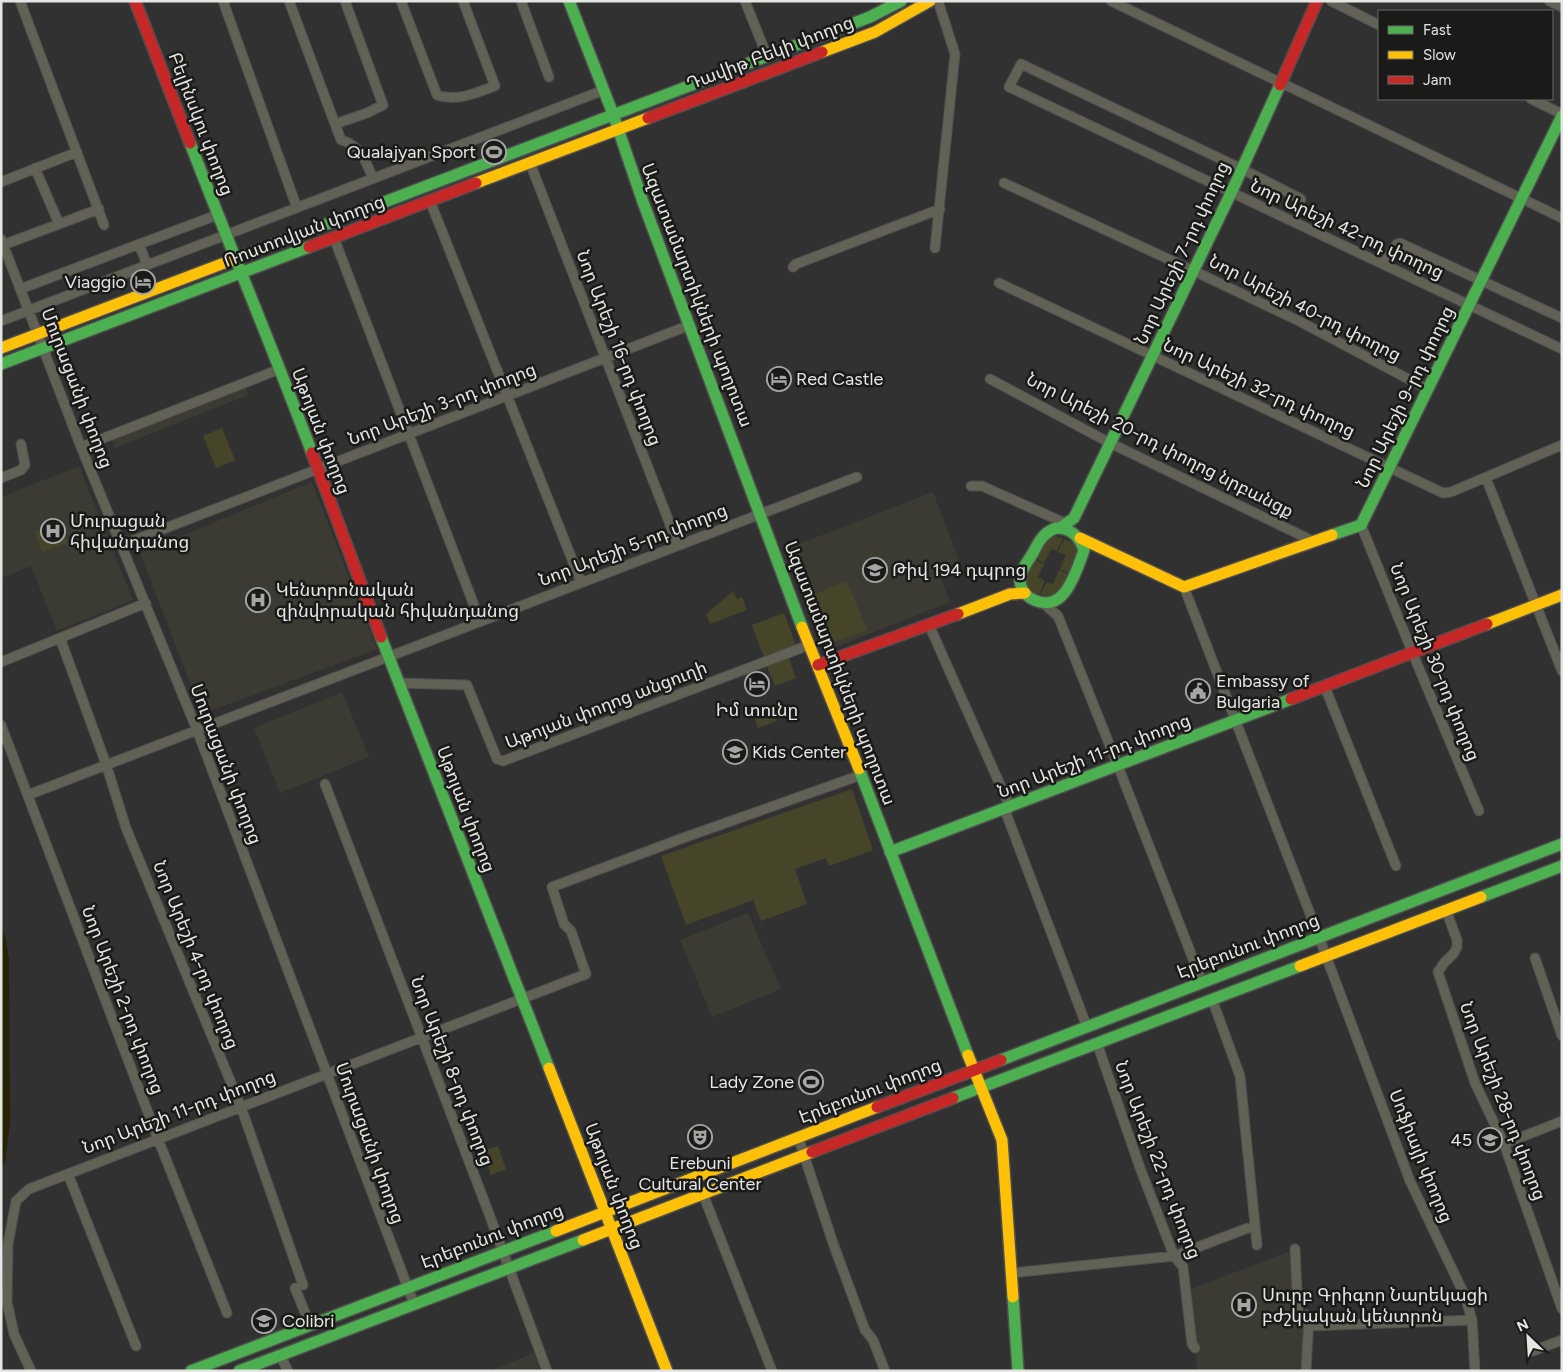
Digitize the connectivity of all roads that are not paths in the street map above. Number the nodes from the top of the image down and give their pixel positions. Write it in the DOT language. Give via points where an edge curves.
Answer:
graph roads {
  1 [pos="20,1"];
  2 [pos="135,1"];
  3 [pos="223,1"];
  4 [pos="289,1"];
  5 [pos="345,1"];
  6 [pos="401,1"];
  7 [pos="463,1"];
  8 [pos="521,1"];
  9 [pos="570,1"];
  10 [pos="745,1"];
  11 [pos="901,1"];
  12 [pos="930,1"];
  13 [pos="938,1"];
  14 [pos="1111,1"];
  15 [pos="1316,1"];
  16 [pos="1331,1"];
  17 [pos="1549,1"];
  18 [pos="1562,7"];
  19 [pos="1378,24"];
  20 [pos="767,56"];
  21 [pos="549,77"];
  22 [pos="1280,82"];
  23 [pos="604,90"];
  24 [pos="1533,100"];
  25 [pos="613,114"];
  26 [pos="1562,115"];
  27 [pos="335,124"];
  28 [pos="618,128"];
  29 [pos="77,152"];
  30 [pos="530,163"];
  31 [pos="35,168"];
  32 [pos="1242,169"];
  33 [pos="372,179"];
  34 [pos="1,182"];
  35 [pos="1004,183"];
  36 [pos="1231,193"];
  37 [pos="1301,198"];
  38 [pos="1521,198"];
  39 [pos="430,201"];
  40 [pos="297,208"];
  41 [pos="99,209"];
  42 [pos="940,209"];
  43 [pos="218,215"];
  44 [pos="1562,218"];
  45 [pos="59,224"];
  46 [pos="104,225"];
  47 [pos="226,235"];
  48 [pos="334,238"];
  49 [pos="2,242"];
  50 [pos="139,244"];
  51 [pos="935,248"];
  52 [pos="235,259"];
  53 [pos="1384,264"];
  54 [pos="147,265"];
  55 [pos="793,268"];
  56 [pos="1194,271"];
  57 [pos="240,274"];
  58 [pos="1481,280"];
  59 [pos="999,283"];
  60 [pos="20,288"];
  61 [pos="1470,304"];
  62 [pos="29,310"];
  63 [pos="1562,318"];
  64 [pos="1,320"];
  65 [pos="690,325"];
  66 [pos="38,334"];
  67 [pos="44,347"];
  68 [pos="1,348"];
  69 [pos="1562,349"];
  70 [pos="1152,356"];
  71 [pos="605,358"];
  72 [pos="1,364"];
  73 [pos="280,369"];
  74 [pos="990,379"];
  75 [pos="1427,389"];
  76 [pos="506,396"];
  77 [pos="408,434"];
  78 [pos="1110,442"];
  79 [pos="21,444"];
  80 [pos="1562,445"];
  81 [pos="81,447"];
  82 [pos="1390,468"];
  83 [pos="318,470"];
  84 [pos="857,477"];
  85 [pos="1,478"];
  86 [pos="1486,478"];
  87 [pos="971,486"];
  88 [pos="760,514"];
  89 [pos="1361,525"];
  90 [pos="1071,528"];
  91 [pos="1315,542"];
  92 [pos="122,545"];
  93 [pos="678,545"];
  94 [pos="1096,547"];
  95 [pos="1083,553"];
  96 [pos="1020,579"];
  97 [pos="581,582"];
  98 [pos="1184,587"];
  99 [pos="1025,593"];
  100 [pos="1010,594"];
  101 [pos="1562,595"];
  102 [pos="1060,598"];
  103 [pos="146,603"];
  104 [pos="1043,603"];
  105 [pos="1536,605"];
  106 [pos="1058,616"];
  107 [pos="480,621"];
  108 [pos="929,625"];
  109 [pos="60,638"];
  110 [pos="809,645"];
  111 [pos="1413,654"];
  112 [pos="388,657"];
  113 [pos="1,662"];
  114 [pos="818,665"];
  115 [pos="1562,671"];
  116 [pos="399,683"];
  117 [pos="1325,687"];
  118 [pos="1235,721"];
  119 [pos="1,725"];
  120 [pos="196,730"];
  121 [pos="106,764"];
  122 [pos="1118,766"];
  123 [pos="861,775"];
  124 [pos="325,784"];
  125 [pos="28,795"];
  126 [pos="1010,807"];
  127 [pos="1479,810"];
  128 [pos="1562,844"];
  129 [pos="890,852"];
  130 [pos="1396,866"];
  131 [pos="1562,866"];
  132 [pos="1446,910"];
  133 [pos="1319,937"];
  134 [pos="1326,956"];
  135 [pos="1534,958"];
  136 [pos="1202,982"];
  137 [pos="521,999"];
  138 [pos="1212,999"];
  139 [pos="1087,1026"];
  140 [pos="1562,1036"];
  141 [pos="422,1037"];
  142 [pos="1097,1043"];
  143 [pos="974,1070"];
  144 [pos="328,1073"];
  145 [pos="981,1088"];
  146 [pos="241,1107"];
  147 [pos="1562,1122"];
  148 [pos="798,1138"];
  149 [pos="158,1139"];
  150 [pos="1504,1144"];
  151 [pos="804,1155"];
  152 [pos="68,1174"];
  153 [pos="703,1194"];
  154 [pos="606,1212"];
  155 [pos="613,1228"];
  156 [pos="1248,1228"];
  157 [pos="1256,1245"];
  158 [pos="1295,1249"];
  159 [pos="503,1251"];
  160 [pos="1174,1256"];
  161 [pos="509,1268"];
  162 [pos="1012,1273"];
  163 [pos="408,1288"];
  164 [pos="414,1304"];
  165 [pos="1562,1309"];
  166 [pos="227,1313"];
  167 [pos="1472,1320"];
  168 [pos="310,1325"];
  169 [pos="1308,1326"];
  170 [pos="1562,1340"];
  171 [pos="136,1346"];
  172 [pos="1196,1348"];
  173 [pos="1533,1350"];
  174 [pos="280,1355"];
  175 [pos="31,1371"];
  176 [pos="191,1371"];
  177 [pos="239,1371"];
  178 [pos="288,1371"];
  179 [pos="547,1371"];
  180 [pos="667,1371"];
  181 [pos="772,1371"];
  182 [pos="885,1371"];
  183 [pos="1018,1371"];
  184 [pos="1306,1371"];
  185 [pos="1475,1371"];
  1 -- 29 [label="street"];
  2 -- 43 [label="main road, Բելինսկու փողոց"];
  3 -- 40 [label="street"];
  4 -- 27 [label="street"];
  5 -- 27 [label="street" via="383,105"];
  6 -- 7 [label="street" via="437,95 450,98 495,86"];
  8 -- 21 [label="street"];
  9 -- 23 [label="main road, Ազատամարտիկների պողոտա"];
  10 -- 20 [label="street"];
  11 -- 20 [label="main road, Դավիթ Բեկի փողոց" via="870,17"];
  12 -- 28 [label="main road, Դավիթ Բեկի փողոց" via="875,32"];
  13 -- 42 [label="street" via="955,54"];
  14 -- 22 [label="street"];
  15 -- 22 [label="main road, Նոր Արեշի 7-րդ փողոց"];
  16 -- 19 [label="street"];
  17 -- 18 [label="street"];
  20 -- 25 [label="main road, Դավիթ Բեկի փողոց"];
  22 -- 32 [label="main road, Նոր Արեշի 7-րդ փողոց"];
  22 -- 38 [label="street"];
  23 -- 25 [label="main road, Ազատամարտիկների պողոտա"];
  23 -- 33 [label="street"];
  24 -- 26 [label="street"];
  25 -- 28 [label="main road, Ազատամարտիկների պողոտա"];
  25 -- 52 [label="main road, Ռոստովյան փողոց"];
  26 -- 38 [label="main road, Նոր Արեշի 9-րդ փողոց"];
  27 -- 33 [label="street" via="341,140 364,156"];
  28 -- 30 [label="main road, Ռոստովյան փողոց"];
  28 -- 65 [label="main road, Ազատամարտիկների պողոտա"];
  29 -- 31 [label="street"];
  29 -- 41 [label="street"];
  30 -- 39 [label="main road, Ռոստովյան փողոց"];
  30 -- 71 [label="street, Նոր Արեշի 16-րդ փողոց"];
  31 -- 34 [label="street"];
  31 -- 45 [label="street"];
  32 -- 36 [label="main road, Նոր Արեշի 7-րդ փողոց"];
  32 -- 36 [label="street, Նոր Արեշի 42-րդ փողոց" via="1021,64 1010,87"];
  32 -- 37 [label="street"];
  33 -- 40 [label="street"];
  35 -- 56 [label="street, Նոր Արեշի 40-րդ փողոց"];
  36 -- 53 [label="street, Նոր Արեշի 42-րդ փողոց"];
  36 -- 56 [label="main road, Նոր Արեշի 7-րդ փողոց"];
  38 -- 44 [label="street"];
  38 -- 58 [label="main road, Նոր Արեշի 9-րդ փողոց"];
  39 -- 48 [label="main road, Ռոստովյան փողոց"];
  39 -- 76 [label="street"];
  40 -- 47 [label="street"];
  41 -- 45 [label="street"];
  41 -- 46 [label="street"];
  42 -- 51 [label="street"];
  42 -- 55 [label="street" via="796,264"];
  43 -- 47 [label="main road, Բելինսկու փողոց"];
  43 -- 50 [label="street"];
  45 -- 49 [label="street"];
  47 -- 52 [label="main road, Բելինսկու փողոց"];
  47 -- 54 [label="street"];
  48 -- 57 [label="main road, Ռոստովյան փողոց"];
  48 -- 77 [label="street"];
  49 -- 60 [label="street, Մուրացանի փողոց"];
  50 -- 54 [label="street"];
  50 -- 60 [label="street"];
  52 -- 57 [label="main road, Աթոյան փողոց"];
  52 -- 66 [label="main road, Ռոստովյան փողոց"];
  53 -- 58 [label="street" via="1400,243"];
  53 -- 61 [label="street, Նոր Արեշի 42-րդ փողոց"];
  54 -- 62 [label="street"];
  56 -- 70 [label="main road, Նոր Արեշի 7-րդ փողոց"];
  56 -- 75 [label="street, Նոր Արեշի 40-րդ փողոց"];
  57 -- 67 [label="main road, Ռոստովյան փողոց"];
  57 -- 73 [label="main road, Աթոյան փողոց"];
  58 -- 61 [label="main road, Նոր Արեշի 9-րդ փողոց"];
  58 -- 63 [label="street"];
  59 -- 70 [label="street, Նոր Արեշի 32-րդ փողոց"];
  60 -- 62 [label="street, Մուրացանի փողոց"];
  61 -- 69 [label="street, Նոր Արեշի 42-րդ փողոց"];
  61 -- 75 [label="main road, Նոր Արեշի 9-րդ փողոց"];
  62 -- 64 [label="street"];
  62 -- 66 [label="street, Մուրացանի փողոց"];
  65 -- 71 [label="street, Նոր Արեշի 3-րդ փողոց"];
  65 -- 88 [label="main road, Ազատամարտիկների պողոտա"];
  66 -- 67 [label="street, Մուրացանի փողոց"];
  66 -- 68 [label="main road, Ռոստովյան փողոց"];
  67 -- 72 [label="main road, Ռոստովյան փողոց"];
  67 -- 81 [label="street, Մուրացանի փողոց"];
  70 -- 78 [label="main road, Նոր Արեշի 7-րդ փողոց"];
  70 -- 82 [label="street, Նոր Արեշի 32-րդ փողոց"];
  71 -- 76 [label="street, Նոր Արեշի 3-րդ փողոց"];
  71 -- 93 [label="street, Նոր Արեշի 16-րդ փողոց"];
  73 -- 81 [label="street"];
  73 -- 83 [label="main road, Աթոյան փողոց"];
  74 -- 78 [label="street, Նոր Արեշի 20-րդ փողոց նրբանցք"];
  75 -- 82 [label="main road, Նոր Արեշի 9-րդ փողոց"];
  76 -- 77 [label="street, Նոր Արեշի 3-րդ փողոց"];
  76 -- 97 [label="street"];
  77 -- 83 [label="street, Նոր Արեշի 3-րդ փողոց"];
  77 -- 107 [label="street"];
  78 -- 90 [label="main road, Նոր Արեշի 7-րդ փողոց"];
  78 -- 91 [label="street, Նոր Արեշի 20-րդ փողոց նրբանցք"];
  79 -- 85 [label="street" via="25,465"];
  80 -- 86 [label="street, Նոր Արեշի 32-րդ փողոց"];
  81 -- 92 [label="street, Մուրացանի փողոց"];
  82 -- 86 [label="street, Նոր Արեշի 32-րդ փողոց" via="1447,493"];
  82 -- 89 [label="main road, Նոր Արեշի 9-րդ փողոց"];
  83 -- 92 [label="street, Նոր Արեշի 3-րդ փողոց"];
  83 -- 112 [label="main road, Աթոյան փողոց"];
  84 -- 88 [label="street, Նոր Արեշի 5-րդ փողոց"];
  86 -- 105 [label="street"];
  87 -- 90 [label="street" via="982,486"];
  88 -- 93 [label="street, Նոր Արեշի 5-րդ փողոց"];
  88 -- 110 [label="main road, Ազատամարտիկների պողոտա"];
  89 -- 91 [label="main road"];
  89 -- 111 [label="street, Նոր Արեշի 30-րդ փողոց"];
  90 -- 94 [label="main road"];
  90 -- 95 [label="main road"];
  90 -- 96 [label="main road" via="1048,530 1043,534"];
  91 -- 98 [label="main road"];
  92 -- 103 [label="street, Մուրացանի փողոց"];
  93 -- 97 [label="street, Նոր Արեշի 5-րդ փողոց"];
  94 -- 95 [label="main road"];
  94 -- 98 [label="main road"];
  95 -- 102 [label="main road"];
  96 -- 99 [label="main road"];
  96 -- 100 [label="main road"];
  97 -- 107 [label="street, Նոր Արեշի 5-րդ փողոց"];
  98 -- 118 [label="street"];
  99 -- 100 [label="main road"];
  99 -- 104 [label="main road"];
  100 -- 108 [label="main road"];
  101 -- 105 [label="main road, Նոր Արեշի 11-րդ փողոց"];
  102 -- 104 [label="main road"];
  102 -- 106 [label="street"];
  103 -- 109 [label="street"];
  103 -- 120 [label="street, Մուրացանի փողոց"];
  104 -- 106 [label="street"];
  105 -- 111 [label="main road, Նոր Արեշի 11-րդ փողոց"];
  105 -- 115 [label="street"];
  106 -- 122 [label="street"];
  107 -- 112 [label="street, Նոր Արեշի 5-րդ փողոց"];
  108 -- 114 [label="main road"];
  108 -- 126 [label="street"];
  109 -- 113 [label="street"];
  109 -- 121 [label="street, Նոր Արեշի 4-րդ փողոց"];
  110 -- 114 [label="main road, Ազատամարտիկների պողոտա"];
  110 -- 116 [label="street, Աթոյան փողոց անցուղի" via="503,761 498,759 467,684"];
  111 -- 117 [label="main road, Նոր Արեշի 11-րդ փողոց"];
  111 -- 127 [label="street, Նոր Արեշի 30-րդ փողոց"];
  112 -- 116 [label="main road, Աթոյան փողոց"];
  112 -- 120 [label="street, Նոր Արեշի 5-րդ փողոց"];
  114 -- 123 [label="main road, Ազատամարտիկների պողոտա"];
  116 -- 137 [label="main road, Աթոյան փողոց"];
  117 -- 118 [label="main road, Նոր Արեշի 11-րդ փողոց"];
  117 -- 130 [label="street"];
  118 -- 122 [label="main road, Նոր Արեշի 11-րդ փողոց"];
  118 -- 133 [label="street"];
  119 -- 125 [label="street, Նոր Արեշի 2-րդ փողոց"];
  120 -- 121 [label="street, Նոր Արեշի 5-րդ փողոց"];
  120 -- 144 [label="street, Մուրացանի փողոց"];
  121 -- 125 [label="street, Նոր Արեշի 5-րդ փողոց"];
  121 -- 146 [label="street, Նոր Արեշի 4-րդ փողոց" via="152,893"];
  122 -- 126 [label="main road, Նոր Արեշի 11-րդ փողոց"];
  122 -- 136 [label="street"];
  123 -- 129 [label="main road, Ազատամարտիկների պողոտա"];
  123 -- 137 [label="street, Նոր Արեշի 11-րդ փողոց" via="552,887 564,924 572,931 586,974"];
  124 -- 141 [label="street, Նոր Արեշի 8-րդ փողոց"];
  125 -- 149 [label="street, Նոր Արեշի 2-րդ փողոց"];
  126 -- 129 [label="main road, Նոր Արեշի 11-րդ փողոց"];
  126 -- 139 [label="street" via="1006,813"];
  128 -- 133 [label="main road, Էրեբունու փողոց"];
  129 -- 143 [label="main road, Ազատամարտիկների պողոտա"];
  131 -- 132 [label="main road, Էրեբունու փողոց"];
  132 -- 134 [label="main road, Էրեբունու փողոց"];
  132 -- 150 [label="street, Նոր Արեշի 28-րդ փողոց" via="1457,947 1438,972 1475,1083"];
  133 -- 134 [label="street, Սոֆիայի փողոց"];
  133 -- 136 [label="main road, Էրեբունու փողոց"];
  134 -- 138 [label="main road, Էրեբունու փողոց"];
  134 -- 167 [label="street, Սոֆիայի փողոց" via="1410,1181 1465,1296"];
  135 -- 140 [label="street"];
  136 -- 139 [label="main road, Էրեբունու փողոց"];
  137 -- 141 [label="street, Նոր Արեշի 11-րդ փողոց"];
  137 -- 154 [label="main road, Աթոյան փողոց"];
  138 -- 142 [label="main road, Էրեբունու փողոց"];
  138 -- 157 [label="street" via="1240,1076"];
  139 -- 143 [label="main road, Էրեբունու փողոց"];
  141 -- 144 [label="street, Նոր Արեշի 11-րդ փողոց"];
  141 -- 159 [label="street, Նոր Արեշի 8-րդ փողոց"];
  142 -- 145 [label="main road, Էրեբունու փողոց"];
  142 -- 160 [label="street, Նոր Արեշի 22-րդ փողոց"];
  143 -- 145 [label="main road, Ազատամարտիկների պողոտա"];
  143 -- 148 [label="main road, Էրեբունու փողոց"];
  144 -- 146 [label="street, Նոր Արեշի 11-րդ փողոց"];
  144 -- 163 [label="street, Մուրացանի փողոց"];
  145 -- 151 [label="main road, Էրեբունու փողոց"];
  145 -- 162 [label="main road, Ազատամարտիկների պողոտա" via="1002,1140"];
  146 -- 149 [label="street, Նոր Արեշի 11-րդ փողոց"];
  146 -- 168 [label="street, Նոր Արեշի 4-րդ փողոց"];
  147 -- 150 [label="street"];
  148 -- 151 [label="street"];
  148 -- 154 [label="main road, Էրեբունու փողոց"];
  149 -- 152 [label="street, Նոր Արեշի 11-րդ փողոց"];
  149 -- 166 [label="street, Նոր Արեշի 2-րդ փողոց"];
  150 -- 165 [label="street, Նոր Արեշի 28-րդ փողոց"];
  151 -- 153 [label="main road, Էրեբունու փողոց"];
  151 -- 182 [label="street" via="865,1330 873,1340"];
  152 -- 171 [label="street"];
  152 -- 175 [label="street, Նոր Արեշի 11-րդ փողոց" via="29,1189 16,1201 8,1244 7,1302 14,1334"];
  153 -- 155 [label="main road, Էրեբունու փողոց"];
  153 -- 181 [label="street"];
  154 -- 155 [label="main road, Աթոյան փողոց"];
  154 -- 159 [label="main road, Էրեբունու փողոց"];
  155 -- 161 [label="main road, Էրեբունու փողոց"];
  155 -- 180 [label="main road, Աթոյան փողոց"];
  156 -- 160 [label="street"];
  158 -- 169 [label="street" via="1298,1311 1308,1316"];
  159 -- 161 [label="street, Նոր Արեշի 8-րդ փողոց"];
  159 -- 163 [label="main road, Էրեբունու փողոց"];
  160 -- 162 [label="street"];
  160 -- 172 [label="street, Նոր Արեշի 22-րդ փողոց" via="1183,1267 1192,1344"];
  161 -- 164 [label="main road, Էրեբունու փողոց"];
  161 -- 179 [label="street, Նոր Արեշի 8-րդ փողոց"];
  162 -- 183 [label="main road, Ազատամարտիկների պողոտա"];
  163 -- 164 [label="street, Մուրացանի փողոց"];
  163 -- 168 [label="main road, Էրեբունու փողոց"];
  164 -- 174 [label="main road, Էրեբունու փողոց"];
  167 -- 169 [label="street"];
  167 -- 185 [label="street, Սոֆիայի փողոց"];
  168 -- 176 [label="main road, Էրեբունու փողոց"];
  169 -- 184 [label="street"];
  170 -- 173 [label="street"];
  174 -- 177 [label="main road, Էրեբունու փողոց"];
  174 -- 178 [label="street"];
}
